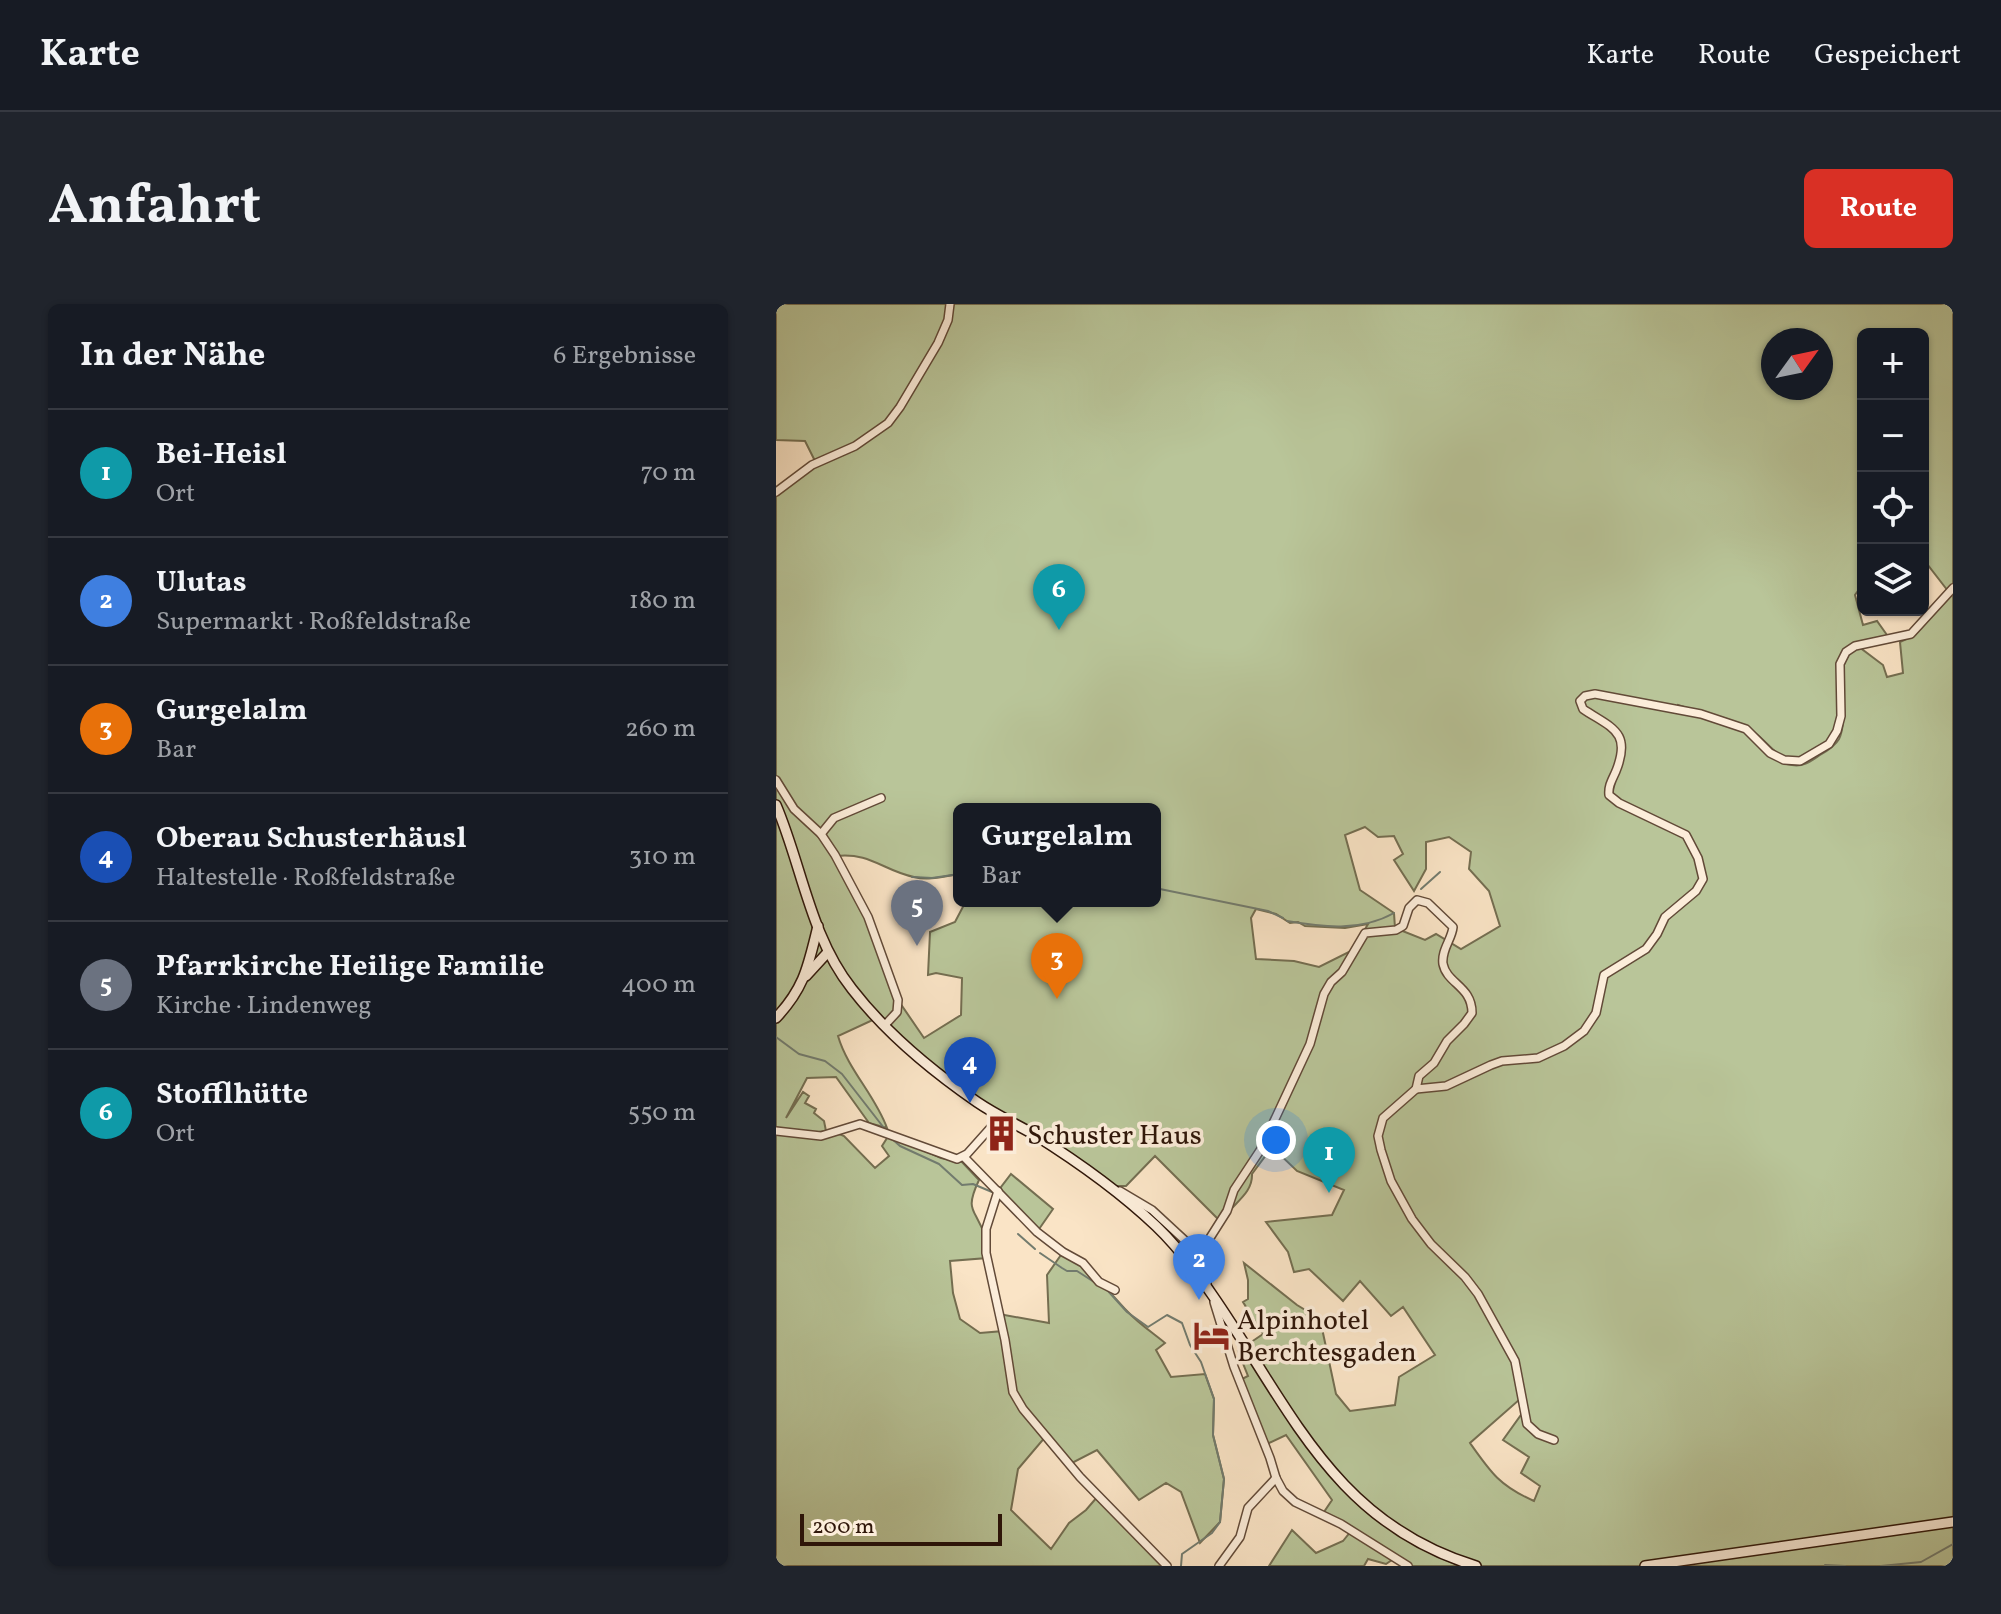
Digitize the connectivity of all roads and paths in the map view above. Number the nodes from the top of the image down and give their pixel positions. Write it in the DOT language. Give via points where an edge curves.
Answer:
graph roads {
  1 [pos="950,304"];
  2 [pos="776,492"];
  3 [pos="1953,588"];
  4 [pos="776,780"];
  5 [pos="881,798"];
  6 [pos="776,805"];
  7 [pos="821,834"];
  8 [pos="818,926"];
  9 [pos="828,952"];
  10 [pos="811,954"];
  11 [pos="814,967"];
  12 [pos="837,968"];
  13 [pos="806,976"];
  14 [pos="776,1018"];
  15 [pos="885,1025"];
  16 [pos="1416,1089"];
  17 [pos="1001,1116"];
  18 [pos="776,1131"];
  19 [pos="964,1157"];
  20 [pos="1111,1186"];
  21 [pos="998,1191"];
  22 [pos="1194,1249"];
  23 [pos="1115,1290"];
  24 [pos="1212,1295"];
  25 [pos="1554,1440"];
  26 [pos="1276,1478"];
  27 [pos="1953,1522"];
  28 [pos="1167,1566"];
  29 [pos="1219,1566"];
  30 [pos="1408,1566"];
  31 [pos="1476,1566"];
  32 [pos="1645,1566"];
  1 -- 2 [label="street" via="938,343 888,423 855,446 812,465"];
  3 -- 16 [label="street" via="1911,634 1846,652 1840,664 1837,731 1829,744 1800,761 1784,760 1746,729 1701,714 1595,694 1583,698 1583,709 1621,738 1609,795 1686,835 1698,858 1701,885 1665,917 1646,949 1604,975 1596,1013 1573,1040 1538,1058 1502,1061 1446,1086"];
  4 -- 7 [label="street" via="794,809"];
  5 -- 7 [label="street" via="834,818"];
  6 -- 8 [label="main road"];
  7 -- 15 [label="street" via="868,917 898,1000 897,1012"];
  8 -- 9 [label="main road"];
  8 -- 10 [label="main road"];
  9 -- 10 [label="main road"];
  9 -- 11 [label="main road"];
  9 -- 12 [label="main road"];
  10 -- 13 [label="main road"];
  11 -- 12 [label="main road"];
  11 -- 13 [label="main road"];
  12 -- 15 [label="main road"];
  13 -- 14 [label="main road"];
  15 -- 17 [label="main road" via="929,1065"];
  16 -- 22 [label="street" via="1419,1076 1470,1018 1472,1006 1443,963 1453,927 1420,899 1411,904 1403,926 1365,933 1331,982 1310,1044 1261,1149 1208,1241"];
  16 -- 25 [label="street" via="1379,1126 1385,1164 1412,1219 1478,1294 1515,1361 1527,1424"];
  17 -- 19 [label="street"];
  17 -- 20 [label="main road"];
  18 -- 19 [label="street" via="821,1136 860,1124 942,1155"];
  19 -- 21 [label="street"];
  20 -- 22 [label="street" via="1152,1210"];
  20 -- 24 [label="main road" via="1158,1228"];
  21 -- 23 [label="street" via="1044,1237"];
  21 -- 28 [label="street" via="986,1229 986,1253 1013,1392 1080,1477"];
  22 -- 24 [label="street"];
  24 -- 26 [label="street"];
  24 -- 31 [label="main road" via="1341,1483 1395,1530"];
  26 -- 29 [label="street" via="1248,1508 1240,1537"];
  26 -- 30 [label="street" via="1295,1502"];
  27 -- 32 [label="main road"];
}
